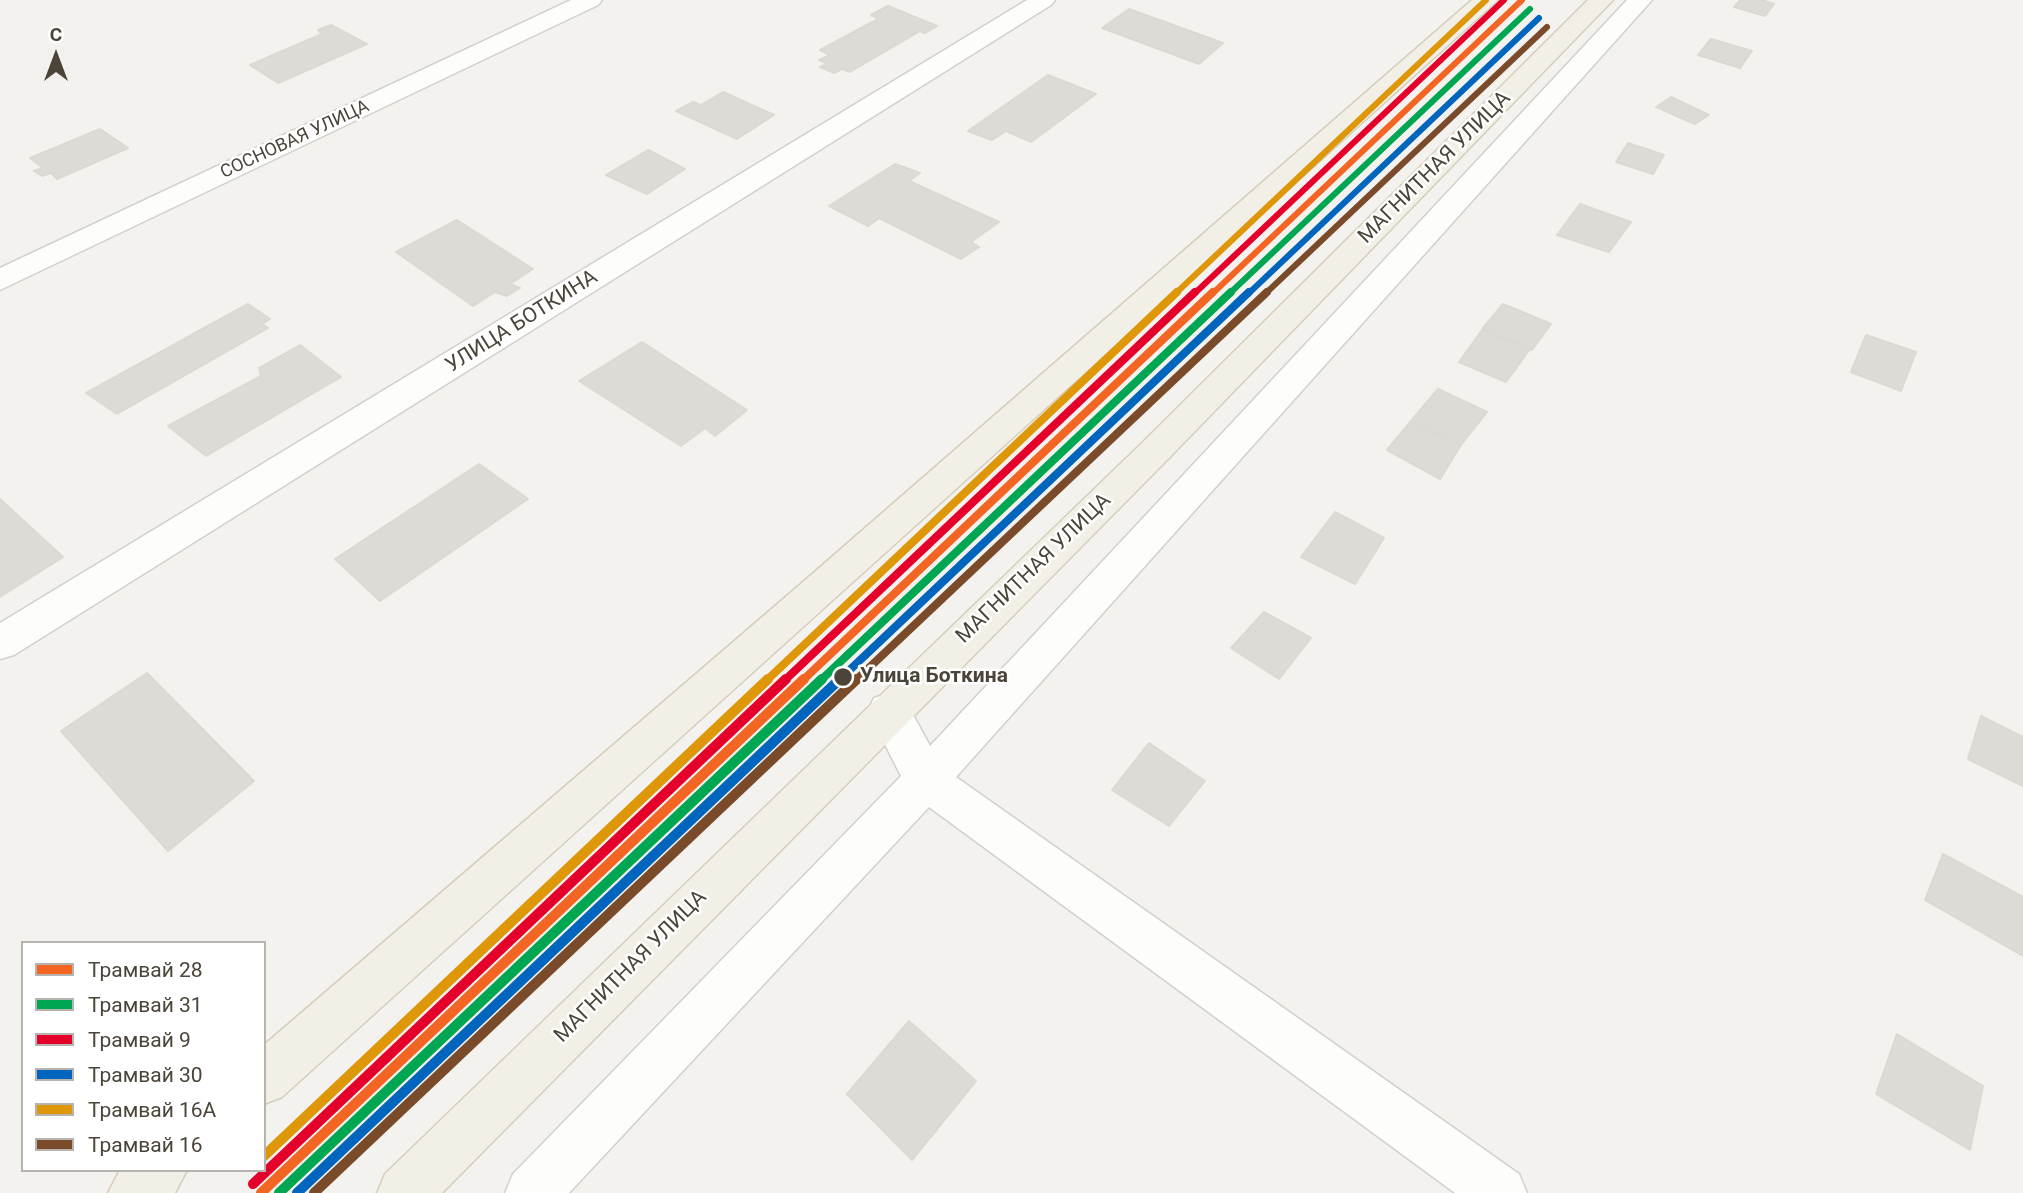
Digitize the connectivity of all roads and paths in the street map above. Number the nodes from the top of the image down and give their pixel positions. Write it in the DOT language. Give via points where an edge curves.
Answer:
graph roads {
  1 [pos="590,0"];
  2 [pos="1043,0"];
  3 [pos="1486,0"];
  4 [pos="1601,0"];
  5 [pos="1640,0"];
  6 [pos="0,280"];
  7 [pos="0,643"];
  8 [pos="889,711"];
  9 [pos="926,780"];
  10 [pos="266,1077"];
  11 [pos="159,1172"];
  12 [pos="135,1193"];
  13 [pos="404,1193"];
  14 [pos="533,1193"];
  15 [pos="1500,1193"];
  1 -- 6 [label="street, СОСНОВАЯ УЛИЦА"];
  2 -- 7 [label="street, УЛИЦА БОТКИНА"];
  3 -- 10 [label="main road"];
  4 -- 8 [label="main road, МАГНИТНАЯ УЛИЦА" via="1157,449"];
  5 -- 9 [label="street"];
  8 -- 9 [label="street"];
  8 -- 13 [label="main road, МАГНИТНАЯ УЛИЦА"];
  9 -- 14 [label="street"];
  9 -- 15 [label="street"];
  11 -- 12 [label="main road"];
}
